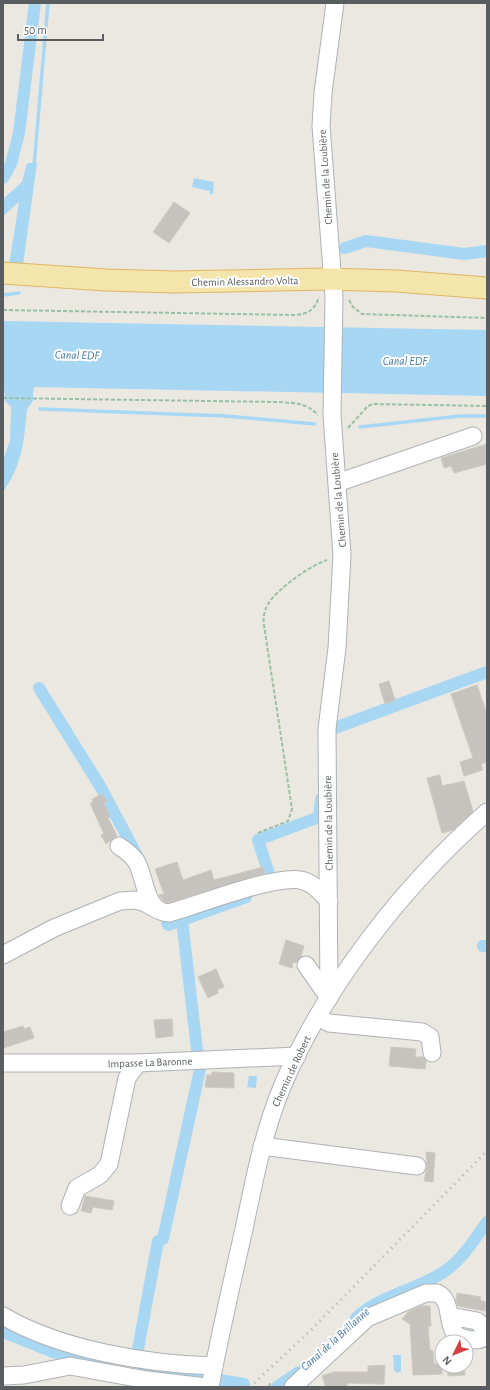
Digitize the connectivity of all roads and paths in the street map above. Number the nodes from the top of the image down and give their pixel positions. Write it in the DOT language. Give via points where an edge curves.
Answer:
graph roads {
  1 [pos="335,3"];
  2 [pos="3,273"];
  3 [pos="334,284"];
  4 [pos="487,288"];
  5 [pos="3,310"];
  6 [pos="487,318"];
  7 [pos="3,398"];
  8 [pos="487,406"];
  9 [pos="473,436"];
  10 [pos="333,437"];
  11 [pos="337,483"];
  12 [pos="342,558"];
  13 [pos="487,812"];
  14 [pos="258,833"];
  15 [pos="119,846"];
  16 [pos="329,901"];
  17 [pos="160,911"];
  18 [pos="3,955"];
  19 [pos="306,965"];
  20 [pos="329,998"];
  21 [pos="317,1017"];
  22 [pos="432,1053"];
  23 [pos="297,1056"];
  24 [pos="3,1063"];
  25 [pos="138,1063"];
  26 [pos="262,1146"];
  27 [pos="417,1166"];
  28 [pos="70,1206"];
  29 [pos="3,1316"];
  30 [pos="481,1339"];
  31 [pos="214,1366"];
  32 [pos="3,1376"];
  33 [pos="270,1383"];
  34 [pos="206,1387"];
  35 [pos="210,1387"];
  36 [pos="269,1387"];
  37 [pos="294,1387"];
  1 -- 3 [label="street, Chemin de la Loubière" via="321,126"];
  2 -- 3 [label="main road, Chemin Alessandro Volta" via="106,280"];
  3 -- 4 [label="main road, Chemin Alessandro Volta" via="396,281"];
  3 -- 5 [label="path" via="306,315"];
  3 -- 6 [label="path" via="362,314"];
  3 -- 10 [label="street, Chemin de la Loubière"];
  7 -- 10 [label="path" via="301,404 310,407"];
  8 -- 10 [label="path" via="372,404"];
  9 -- 11 [label="street"];
  10 -- 11 [label="street, Chemin de la Loubière"];
  11 -- 12 [label="street, Chemin de la Loubière"];
  12 -- 14 [label="path" via="324,561 312,567 273,598 264,612 292,808 288,821"];
  12 -- 16 [label="street, Chemin de la Loubière" via="337,648 327,729"];
  13 -- 20 [label="street, Chemin de Robert" via="418,880 380,925"];
  15 -- 17 [label="street" via="136,861 150,899"];
  16 -- 17 [label="street" via="313,885 289,879 269,882 169,913"];
  16 -- 20 [label="street, Chemin de la Loubière"];
  17 -- 18 [label="street" via="136,900 120,902 54,928"];
  19 -- 20 [label="street"];
  20 -- 21 [label="street, Chemin de Robert"];
  21 -- 22 [label="street" via="329,1023 422,1032 430,1037"];
  21 -- 23 [label="street, Chemin de Robert"];
  23 -- 25 [label="street, Impasse La Baronne"];
  23 -- 26 [label="street, Chemin de Robert" via="282,1087"];
  24 -- 25 [label="street, Impasse La Baronne"];
  25 -- 28 [label="street" via="127,1078 109,1164 100,1175 78,1188"];
  26 -- 27 [label="street"];
  26 -- 31 [label="street, Chemin de Robert"];
  29 -- 31 [label="street" via="56,1339 98,1352 183,1365"];
  30 -- 37 [label="street" via="466,1339 456,1335 451,1329 450,1316 443,1298 434,1292 426,1294 378,1313 363,1322"];
  31 -- 35 [label="street, Chemin de Robert"];
  32 -- 34 [label="street" via="24,1375 70,1366 147,1380"];
  33 -- 36 [label="path"];
}
